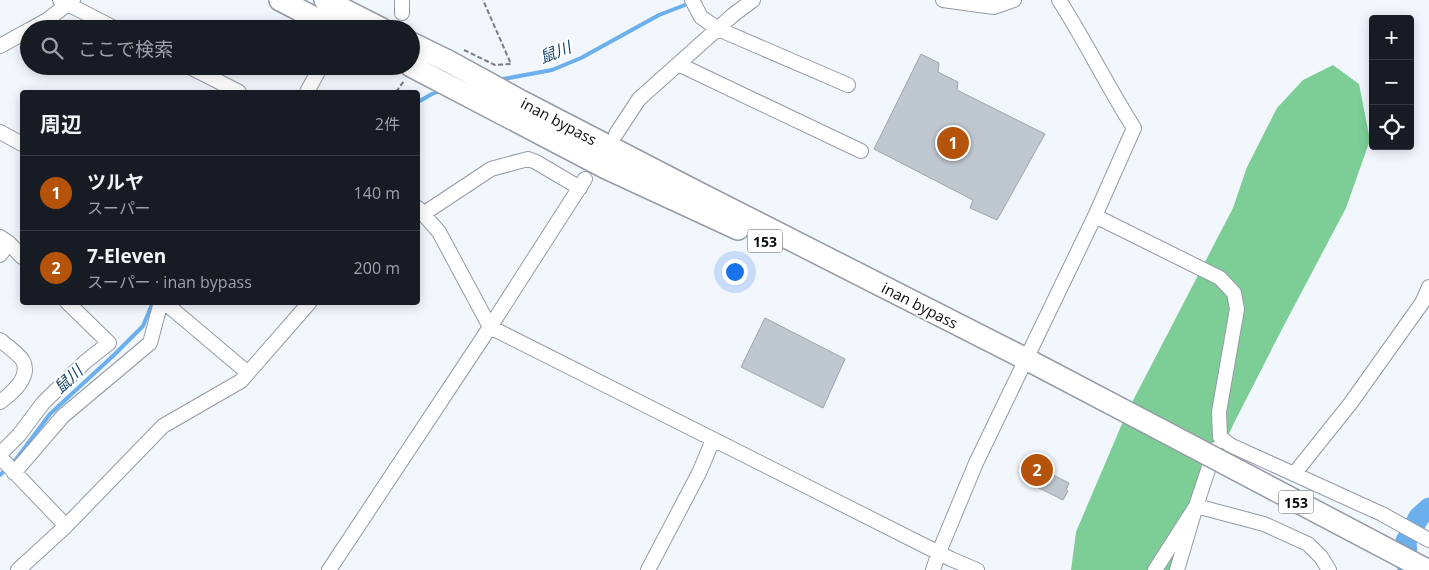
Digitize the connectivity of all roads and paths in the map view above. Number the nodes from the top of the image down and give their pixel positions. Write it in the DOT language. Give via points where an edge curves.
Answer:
graph roads {
  1 [pos="280,0"];
  2 [pos="325,0"];
  3 [pos="692,0"];
  4 [pos="753,0"];
  5 [pos="943,0"];
  6 [pos="1014,0"];
  7 [pos="1059,0"];
  8 [pos="67,1"];
  9 [pos="346,18"];
  10 [pos="47,20"];
  11 [pos="100,20"];
  12 [pos="718,29"];
  13 [pos="20,35"];
  14 [pos="0,46"];
  15 [pos="420,47"];
  16 [pos="678,64"];
  17 [pos="420,70"];
  18 [pos="205,75"];
  19 [pos="316,75"];
  20 [pos="848,85"];
  21 [pos="232,90"];
  22 [pos="308,90"];
  23 [pos="513,108"];
  24 [pos="0,132"];
  25 [pos="616,134"];
  26 [pos="20,143"];
  27 [pos="861,151"];
  28 [pos="420,210"];
  29 [pos="420,212"];
  30 [pos="1095,216"];
  31 [pos="5,240"];
  32 [pos="0,255"];
  33 [pos="20,255"];
  34 [pos="1429,287"];
  35 [pos="74,305"];
  36 [pos="162,305"];
  37 [pos="167,305"];
  38 [pos="307,305"];
  39 [pos="490,327"];
  40 [pos="0,340"];
  41 [pos="1024,363"];
  42 [pos="248,373"];
  43 [pos="0,402"];
  44 [pos="1163,436"];
  45 [pos="1220,437"];
  46 [pos="713,440"];
  47 [pos="1,457"];
  48 [pos="14,472"];
  49 [pos="1294,474"];
  50 [pos="1196,506"];
  51 [pos="66,526"];
  52 [pos="1429,540"];
  53 [pos="938,552"];
  54 [pos="18,570"];
  55 [pos="329,570"];
  56 [pos="648,570"];
  57 [pos="933,570"];
  58 [pos="977,570"];
  59 [pos="1155,570"];
  60 [pos="1177,570"];
  61 [pos="1329,570"];
  62 [pos="1414,570"];
  63 [pos="1427,570"];
  1 -- 9 [label="highway"];
  2 -- 9 [label="highway"];
  3 -- 12 [label="street" via="701,17"];
  4 -- 12 [label="street"];
  5 -- 6 [label="street" via="994,7"];
  7 -- 30 [label="street" via="1134,128"];
  8 -- 10 [label="street"];
  8 -- 11 [label="street"];
  12 -- 16 [label="street"];
  12 -- 20 [label="street"];
  13 -- 14 [label="street"];
  15 -- 23 [label="highway, inan bypass / 153" via="448,61"];
  16 -- 25 [label="street" via="639,99"];
  16 -- 27 [label="street"];
  17 -- 23 [label="highway, inan bypass / 153"];
  18 -- 21 [label="street"];
  19 -- 22 [label="street"];
  23 -- 41 [label="highway, inan bypass / 153" via="692,190"];
  24 -- 26 [label="street"];
  28 -- 39 [label="street" via="491,169 528,159 583,184"];
  29 -- 39 [label="street" via="439,232"];
  30 -- 41 [label="street"];
  30 -- 45 [label="street" via="1220,278 1234,293 1237,309 1219,412"];
  31 -- 32 [label="street"];
  31 -- 33 [label="street"];
  34 -- 49 [label="street" via="1422,303 1350,404"];
  35 -- 47 [label="street" via="109,343 43,403"];
  36 -- 48 [label="street" via="150,343 63,416"];
  37 -- 42 [label="street"];
  38 -- 42 [label="street"];
  39 -- 46 [label="street"];
  39 -- 55 [label="street"];
  40 -- 43 [label="street" via="23,360 25,368 18,386"];
  41 -- 44 [label="highway, inan bypass / 153"];
  41 -- 53 [label="street"];
  42 -- 51 [label="street" via="241,381 163,426"];
  44 -- 62 [label="highway, inan bypass / 153"];
  44 -- 63 [label="highway, inan bypass / 153, bridge"];
  45 -- 49 [label="street" via="1230,445"];
  45 -- 50 [label="street"];
  46 -- 53 [label="street"];
  46 -- 56 [label="street"];
  47 -- 48 [label="street"];
  48 -- 51 [label="street"];
  49 -- 52 [label="street" via="1382,514"];
  50 -- 59 [label="street"];
  50 -- 60 [label="street"];
  50 -- 61 [label="street" via="1264,524 1308,544"];
  51 -- 54 [label="street"];
  53 -- 57 [label="street"];
  53 -- 58 [label="street"];
}
